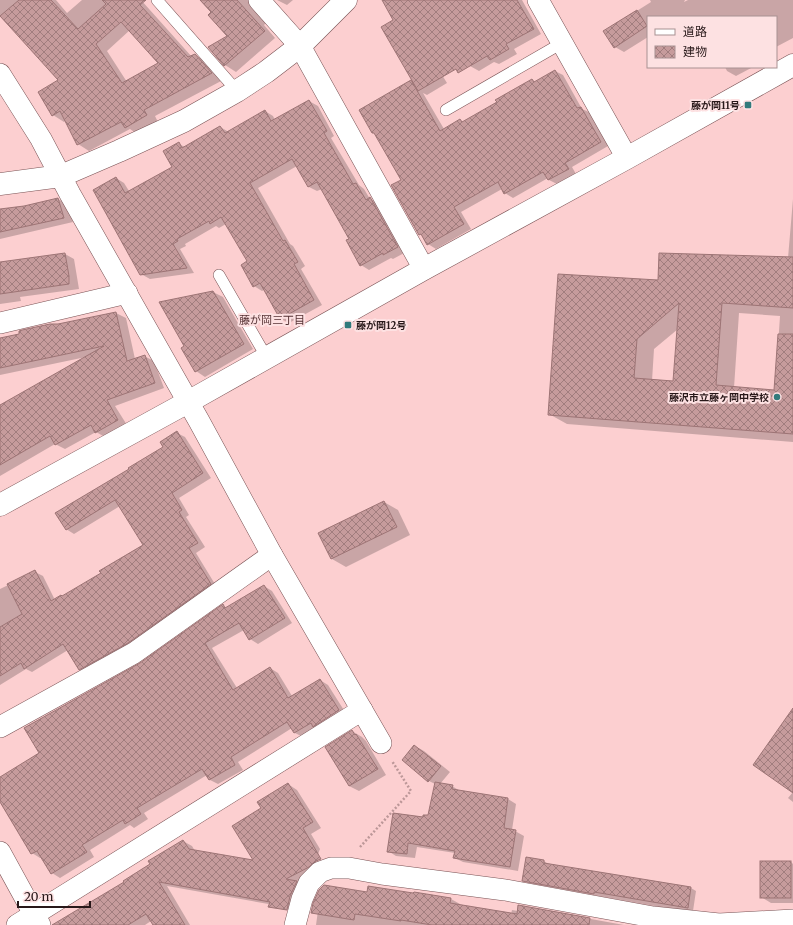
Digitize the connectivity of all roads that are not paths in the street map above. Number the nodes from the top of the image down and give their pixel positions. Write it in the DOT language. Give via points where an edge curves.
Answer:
graph roads {
  1 [pos="157,0"];
  2 [pos="259,0"];
  3 [pos="346,0"];
  4 [pos="538,0"];
  5 [pos="562,43"];
  6 [pos="300,46"];
  7 [pos="793,65"];
  8 [pos="0,74"];
  9 [pos="237,91"];
  10 [pos="446,110"];
  11 [pos="627,158"];
  12 [pos="61,176"];
  13 [pos="0,184"];
  14 [pos="424,270"];
  15 [pos="219,274"];
  16 [pos="127,293"];
  17 [pos="0,323"];
  18 [pos="267,358"];
  19 [pos="188,402"];
  20 [pos="0,505"];
  21 [pos="272,555"];
  22 [pos="362,710"];
  23 [pos="0,727"];
  24 [pos="381,743"];
  25 [pos="0,852"];
  26 [pos="38,920"];
  27 [pos="793,920"];
  28 [pos="17,925"];
  29 [pos="295,925"];
  1 -- 9 [label="lane"];
  2 -- 6 [label="street"];
  3 -- 6 [label="street"];
  4 -- 5 [label="street"];
  5 -- 10 [label="lane"];
  5 -- 11 [label="street"];
  6 -- 9 [label="street"];
  6 -- 14 [label="street"];
  7 -- 11 [label="street"];
  8 -- 12 [label="street"];
  9 -- 12 [label="street" via="184,121"];
  11 -- 14 [label="street"];
  12 -- 13 [label="street"];
  12 -- 16 [label="street"];
  14 -- 18 [label="street"];
  15 -- 18 [label="lane"];
  16 -- 17 [label="street"];
  16 -- 19 [label="street"];
  18 -- 19 [label="street"];
  19 -- 20 [label="street"];
  19 -- 21 [label="street"];
  21 -- 22 [label="street"];
  21 -- 23 [label="street" via="134,653"];
  22 -- 24 [label="street"];
  22 -- 26 [label="street"];
  25 -- 26 [label="street"];
  26 -- 28 [label="street"];
  27 -- 29 [label="street" via="719,924 653,917 505,890 349,868 331,868 320,872 310,883 302,899"];
}
